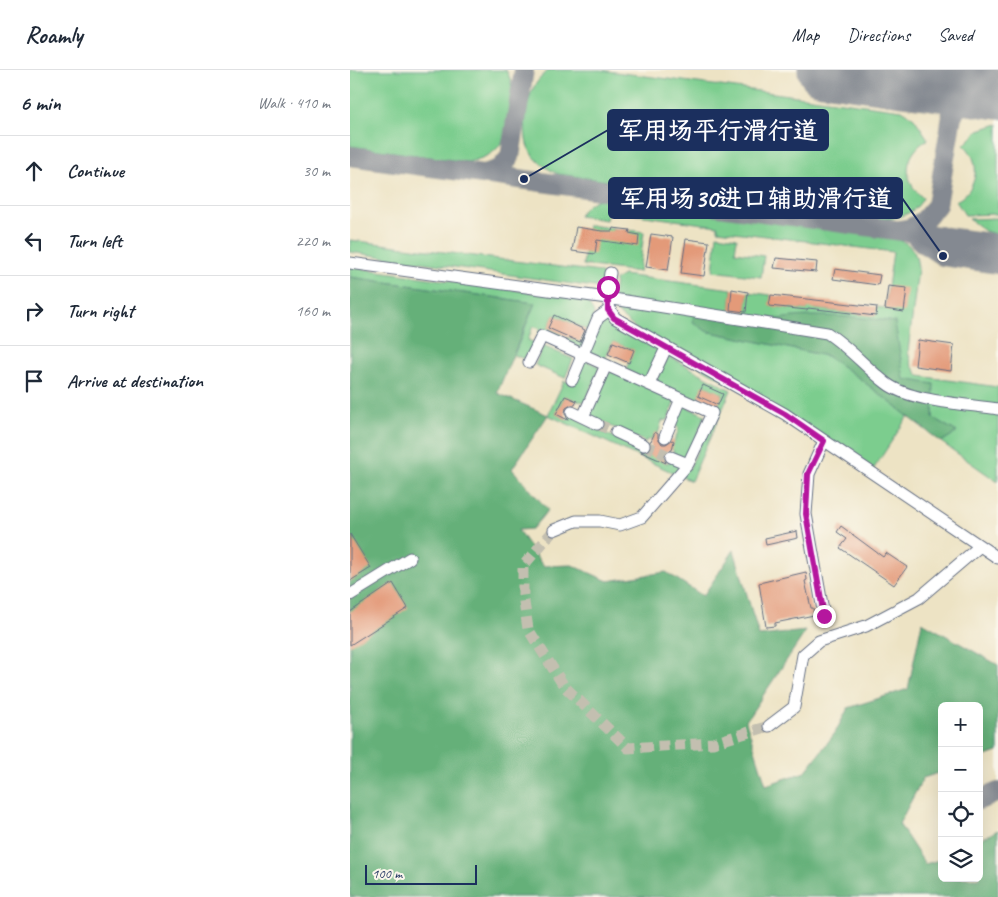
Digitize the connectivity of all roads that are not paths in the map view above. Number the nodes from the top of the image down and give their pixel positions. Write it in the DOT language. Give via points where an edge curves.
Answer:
graph roads {
  1 [pos="350,263"];
  2 [pos="610,273"];
  3 [pos="608,304"];
  4 [pos="666,348"];
  5 [pos="583,354"];
  6 [pos="530,362"];
  7 [pos="606,364"];
  8 [pos="572,380"];
  9 [pos="649,384"];
  10 [pos="681,399"];
  11 [pos="998,408"];
  12 [pos="597,424"];
  13 [pos="616,432"];
  14 [pos="665,437"];
  15 [pos="824,441"];
  16 [pos="644,445"];
  17 [pos="671,457"];
  18 [pos="688,464"];
  19 [pos="554,530"];
  20 [pos="980,546"];
  21 [pos="410,558"];
  22 [pos="998,558"];
  23 [pos="350,595"];
  24 [pos="824,616"];
  25 [pos="769,726"];
  1 -- 3 [label="street"];
  2 -- 3 [label="street"];
  3 -- 4 [label="street" via="614,318"];
  3 -- 5 [label="street" via="598,318"];
  3 -- 11 [label="street" via="827,333 841,341 885,383 898,391 913,397"];
  4 -- 9 [label="street"];
  4 -- 15 [label="street" via="785,414"];
  5 -- 6 [label="street" via="542,336"];
  5 -- 7 [label="street"];
  5 -- 8 [label="street"];
  7 -- 9 [label="street"];
  7 -- 12 [label="street" via="577,415"];
  9 -- 10 [label="street"];
  10 -- 14 [label="street"];
  10 -- 18 [label="street" via="712,413"];
  13 -- 16 [label="street"];
  15 -- 20 [label="street"];
  15 -- 24 [label="street" via="808,474 806,514"];
  17 -- 18 [label="street"];
  18 -- 19 [label="street" via="642,517 620,525 576,521"];
  20 -- 22 [label="street"];
  20 -- 25 [label="street" via="919,598 866,626 819,641 803,655 794,707"];
  21 -- 23 [label="street"];
}
